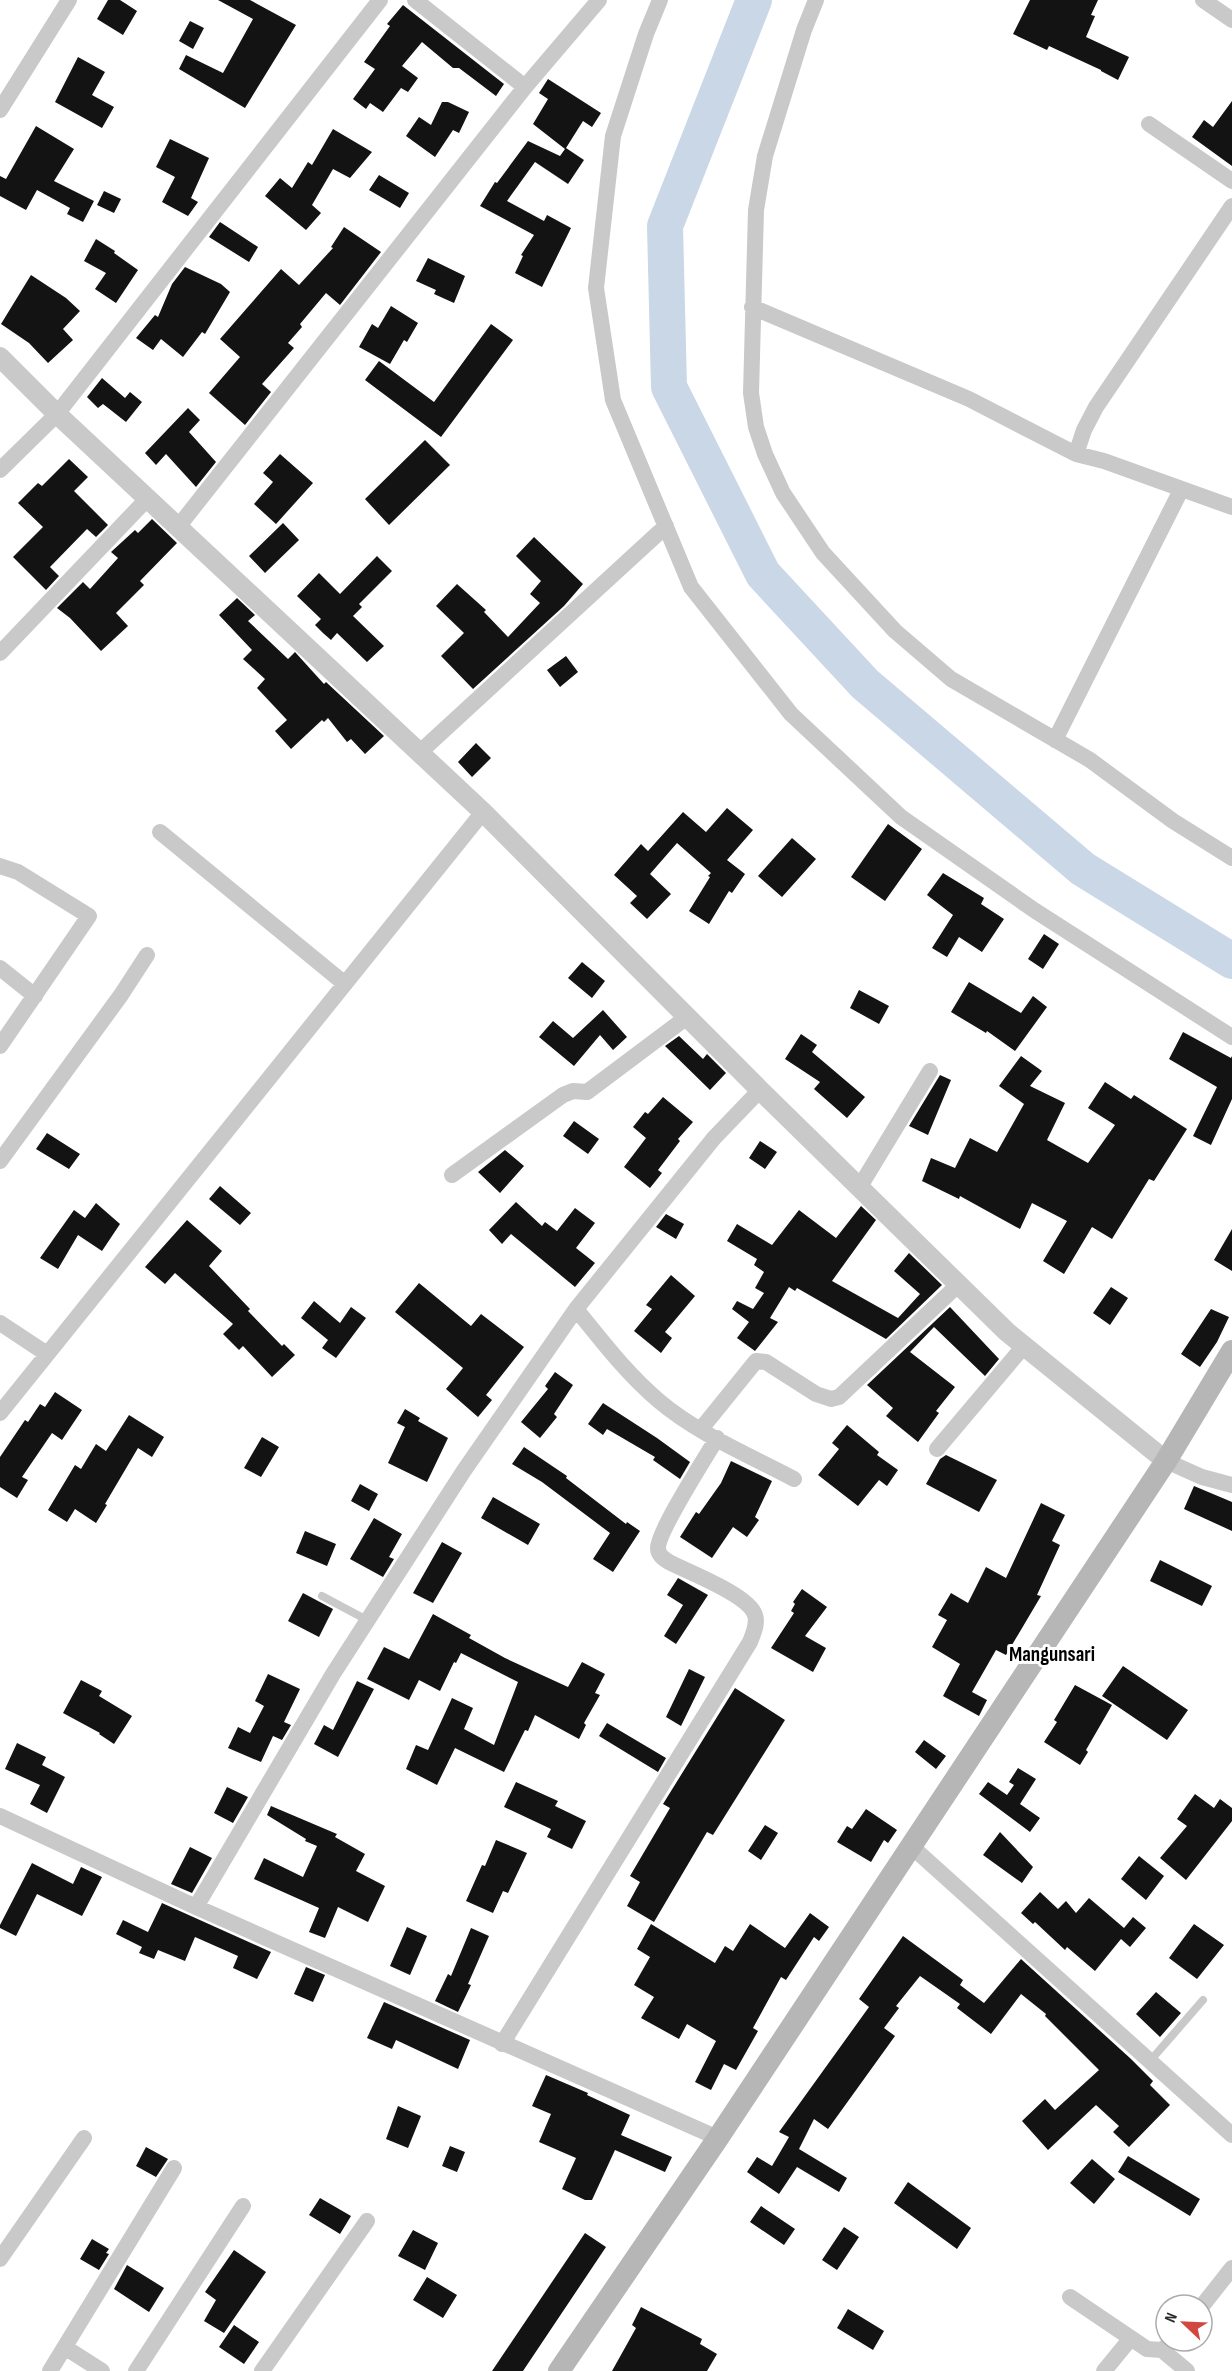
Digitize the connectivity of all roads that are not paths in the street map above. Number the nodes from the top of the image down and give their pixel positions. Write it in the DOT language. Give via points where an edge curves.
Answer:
graph roads {
  1 [pos="69,0"];
  2 [pos="380,0"];
  3 [pos="415,0"];
  4 [pos="599,0"];
  5 [pos="660,0"];
  6 [pos="816,0"];
  7 [pos="1203,0"];
  8 [pos="1232,20"];
  9 [pos="525,87"];
  10 [pos="0,110"];
  11 [pos="1149,124"];
  12 [pos="1232,181"];
  13 [pos="1232,206"];
  14 [pos="752,307"];
  15 [pos="0,357"];
  16 [pos="57,414"];
  17 [pos="1076,454"];
  18 [pos="0,470"];
  19 [pos="1181,490"];
  20 [pos="148,498"];
  21 [pos="1232,507"];
  22 [pos="178,526"];
  23 [pos="666,526"];
  24 [pos="0,653"];
  25 [pos="1055,740"];
  26 [pos="419,753"];
  27 [pos="483,812"];
  28 [pos="160,832"];
  29 [pos="1232,858"];
  30 [pos="0,866"];
  31 [pos="147,955"];
  32 [pos="0,968"];
  33 [pos="345,984"];
  34 [pos="35,996"];
  35 [pos="687,1017"];
  36 [pos="1232,1037"];
  37 [pos="0,1046"];
  38 [pos="930,1071"];
  39 [pos="760,1090"];
  40 [pos="0,1161"];
  41 [pos="452,1175"];
  42 [pos="859,1188"];
  43 [pos="958,1285"];
  44 [pos="576,1310"];
  45 [pos="0,1323"];
  46 [pos="1024,1346"];
  47 [pos="1232,1351"];
  48 [pos="47,1354"];
  49 [pos="0,1413"];
  50 [pos="701,1429"];
  51 [pos="717,1438"];
  52 [pos="937,1449"];
  53 [pos="1166,1461"];
  54 [pos="794,1479"];
  55 [pos="1232,1485"];
  56 [pos="322,1596"];
  57 [pos="367,1620"];
  58 [pos="0,1816"];
  59 [pos="911,1846"];
  60 [pos="196,1907"];
  61 [pos="1203,2000"];
  62 [pos="502,2043"];
  63 [pos="1150,2061"];
  64 [pos="1232,2135"];
  65 [pos="84,2138"];
  66 [pos="718,2138"];
  67 [pos="174,2168"];
  68 [pos="243,2206"];
  69 [pos="367,2221"];
  70 [pos="0,2259"];
  71 [pos="1232,2268"];
  72 [pos="1212,2293"];
  73 [pos="1070,2297"];
  74 [pos="1131,2338"];
  75 [pos="66,2348"];
  76 [pos="1154,2348"];
  77 [pos="1173,2353"];
  78 [pos="50,2371"];
  79 [pos="102,2371"];
  80 [pos="136,2371"];
  81 [pos="262,2371"];
  82 [pos="559,2371"];
  83 [pos="1104,2371"];
  84 [pos="1187,2371"];
  1 -- 10 [label="street"];
  2 -- 16 [label="street"];
  3 -- 9 [label="street"];
  4 -- 9 [label="street"];
  5 -- 23 [label="street" via="613,136 596,288 613,400"];
  6 -- 14 [label="street" via="765,156 756,210"];
  7 -- 8 [label="street"];
  9 -- 22 [label="street"];
  11 -- 12 [label="street"];
  13 -- 17 [label="street" via="1096,407"];
  14 -- 17 [label="street" via="969,399"];
  14 -- 25 [label="street" via="751,393 756,427 783,493 823,553 895,631 951,679"];
  15 -- 16 [label="street"];
  16 -- 18 [label="street"];
  16 -- 20 [label="street"];
  17 -- 19 [label="street"];
  19 -- 21 [label="street"];
  19 -- 25 [label="street"];
  20 -- 22 [label="street"];
  20 -- 24 [label="street"];
  22 -- 26 [label="street"];
  23 -- 26 [label="street"];
  23 -- 36 [label="street" via="691,587 791,714 901,817 1034,910"];
  25 -- 29 [label="street"];
  26 -- 27 [label="street"];
  27 -- 33 [label="street"];
  27 -- 35 [label="street"];
  28 -- 33 [label="street"];
  30 -- 34 [label="street" via="18,872 89,916"];
  31 -- 40 [label="street"];
  32 -- 34 [label="street"];
  33 -- 48 [label="street"];
  34 -- 37 [label="street"];
  35 -- 39 [label="street"];
  35 -- 41 [label="street" via="587,1092 563,1095"];
  38 -- 42 [label="street"];
  39 -- 42 [label="street"];
  39 -- 44 [label="street" via="714,1138"];
  42 -- 43 [label="street"];
  43 -- 46 [label="street"];
  43 -- 50 [label="street" via="839,1397 825,1398 766,1362 756,1361"];
  44 -- 50 [label="street" via="640,1384"];
  44 -- 57 [label="street" via="462,1472"];
  45 -- 48 [label="street"];
  46 -- 52 [label="street"];
  46 -- 53 [label="street"];
  47 -- 53 [label="main road"];
  48 -- 49 [label="street"];
  50 -- 51 [label="street"];
  51 -- 54 [label="street"];
  51 -- 62 [label="street" via="663,1530 658,1549 669,1562 743,1600 755,1614 753,1634"];
  53 -- 55 [label="street"];
  53 -- 59 [label="main road"];
  56 -- 57 [label="lane"];
  57 -- 60 [label="street"];
  58 -- 60 [label="street"];
  59 -- 63 [label="street"];
  59 -- 66 [label="main road"];
  60 -- 62 [label="street"];
  61 -- 63 [label="lane"];
  62 -- 66 [label="street"];
  63 -- 64 [label="street"];
  65 -- 70 [label="street"];
  66 -- 82 [label="main road"];
  67 -- 75 [label="street"];
  68 -- 80 [label="street"];
  69 -- 81 [label="street"];
  71 -- 72 [label="street"];
  73 -- 74 [label="street"];
  74 -- 76 [label="street" via="1148,2349"];
  74 -- 83 [label="street"];
  75 -- 78 [label="street"];
  75 -- 79 [label="street"];
  77 -- 84 [label="street"];
}
